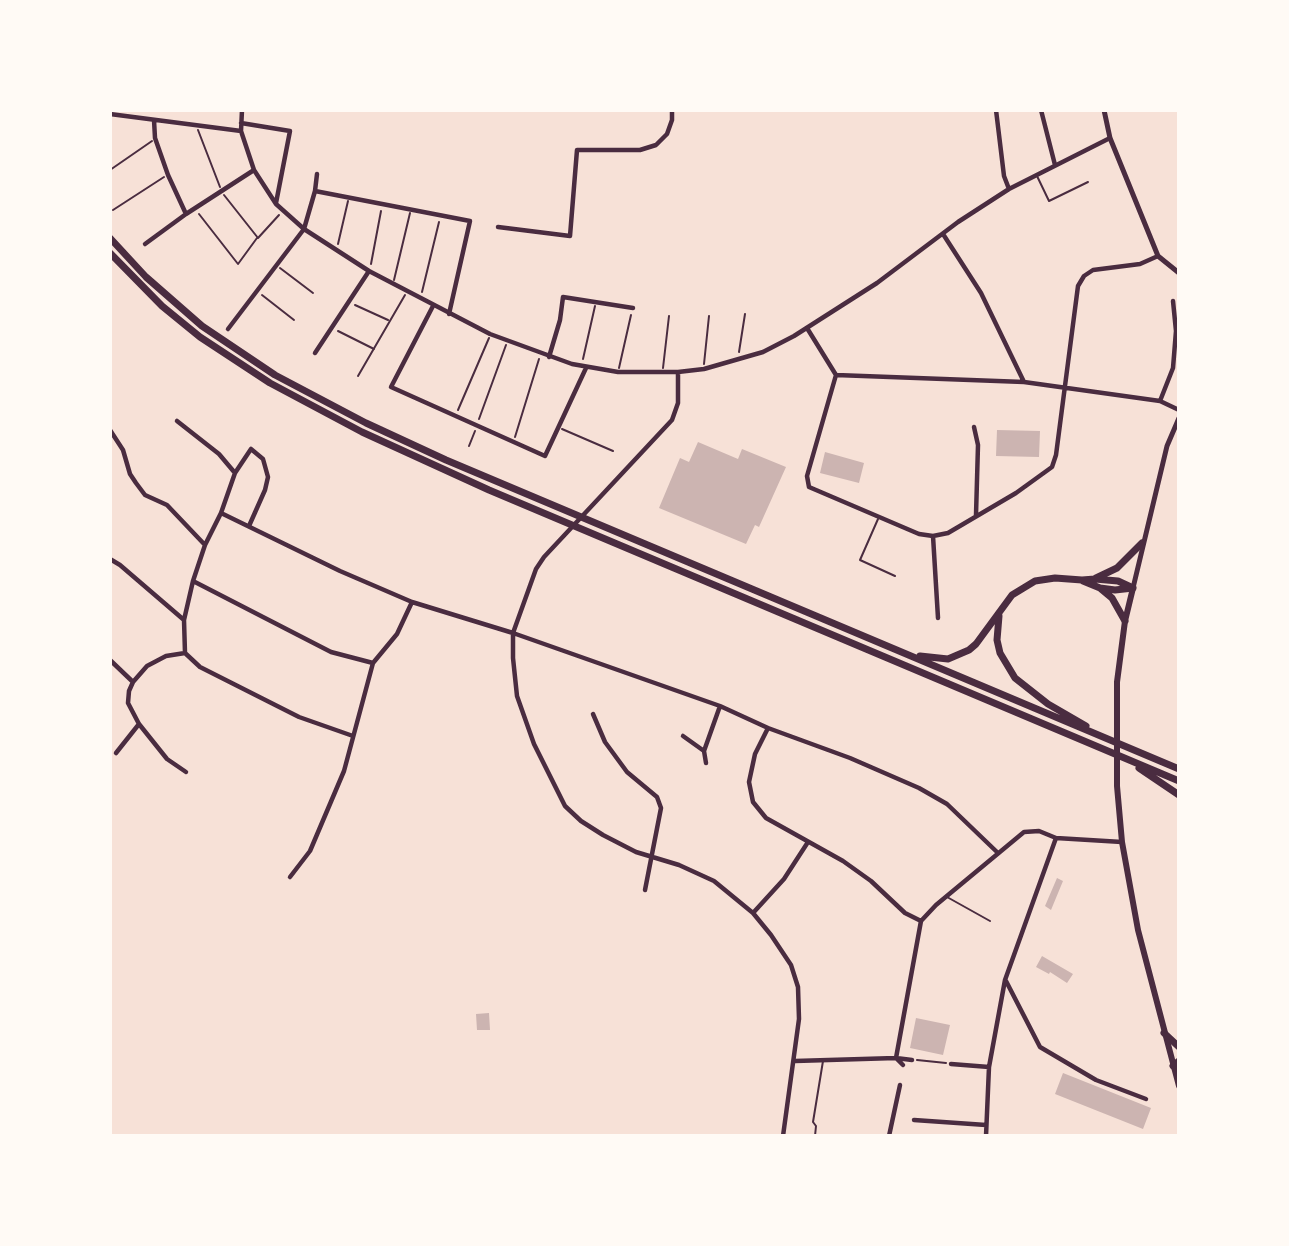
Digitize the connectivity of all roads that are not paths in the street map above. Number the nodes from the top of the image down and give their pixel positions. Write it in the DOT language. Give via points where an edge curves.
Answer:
graph roads {
  1 [pos="242,110"];
  2 [pos="672,110"];
  3 [pos="996,110"];
  4 [pos="1041,110"];
  5 [pos="1104,110"];
  6 [pos="110,114"];
  7 [pos="154,120"];
  8 [pos="241,123"];
  9 [pos="242,131"];
  10 [pos="1110,138"];
  11 [pos="1055,165"];
  12 [pos="254,170"];
  13 [pos="317,174"];
  14 [pos="1036,175"];
  15 [pos="1088,182"];
  16 [pos="1009,189"];
  17 [pos="315,191"];
  18 [pos="276,204"];
  19 [pos="186,214"];
  20 [pos="498,227"];
  21 [pos="304,229"];
  22 [pos="943,234"];
  23 [pos="110,238"];
  24 [pos="145,244"];
  25 [pos="110,253"];
  26 [pos="1158,256"];
  27 [pos="369,271"];
  28 [pos="1179,274"];
  29 [pos="1173,301"];
  30 [pos="433,306"];
  31 [pos="633,308"];
  32 [pos="449,314"];
  33 [pos="807,328"];
  34 [pos="228,329"];
  35 [pos="315,353"];
  36 [pos="549,357"];
  37 [pos="584,367"];
  38 [pos="678,372"];
  39 [pos="836,375"];
  40 [pos="1024,382"];
  41 [pos="1064,387"];
  42 [pos="1160,401"];
  43 [pos="1179,410"];
  44 [pos="1179,418"];
  45 [pos="177,421"];
  46 [pos="974,426"];
  47 [pos="110,430"];
  48 [pos="235,473"];
  49 [pos="221,513"];
  50 [pos="879,516"];
  51 [pos="976,516"];
  52 [pos="249,526"];
  53 [pos="933,536"];
  54 [pos="1142,543"];
  55 [pos="205,545"];
  56 [pos="110,559"];
  57 [pos="895,576"];
  58 [pos="1095,579"];
  59 [pos="1082,580"];
  60 [pos="193,581"];
  61 [pos="1100,588"];
  62 [pos="1133,588"];
  63 [pos="412,603"];
  64 [pos="1000,612"];
  65 [pos="938,618"];
  66 [pos="184,620"];
  67 [pos="1125,621"];
  68 [pos="513,633"];
  69 [pos="185,653"];
  70 [pos="909,654"];
  71 [pos="110,660"];
  72 [pos="373,663"];
  73 [pos="133,682"];
  74 [pos="720,706"];
  75 [pos="593,714"];
  76 [pos="139,724"];
  77 [pos="768,728"];
  78 [pos="353,736"];
  79 [pos="683,736"];
  80 [pos="1102,736"];
  81 [pos="705,751"];
  82 [pos="116,753"];
  83 [pos="1124,758"];
  84 [pos="706,763"];
  85 [pos="1179,769"];
  86 [pos="186,772"];
  87 [pos="1179,782"];
  88 [pos="1179,795"];
  89 [pos="1056,838"];
  90 [pos="808,842"];
  91 [pos="1122,842"];
  92 [pos="998,853"];
  93 [pos="653,859"];
  94 [pos="290,877"];
  95 [pos="645,890"];
  96 [pos="946,896"];
  97 [pos="753,913"];
  98 [pos="921,921"];
  99 [pos="990,921"];
  100 [pos="1005,981"];
  101 [pos="1164,1033"];
  102 [pos="1179,1047"];
  103 [pos="896,1058"];
  104 [pos="823,1060"];
  105 [pos="912,1060"];
  106 [pos="795,1061"];
  107 [pos="951,1064"];
  108 [pos="1177,1064"];
  109 [pos="903,1065"];
  110 [pos="989,1067"];
  111 [pos="900,1084"];
  112 [pos="1179,1086"];
  113 [pos="1146,1099"];
  114 [pos="914,1120"];
  115 [pos="986,1125"];
  116 [pos="783,1136"];
  117 [pos="815,1136"];
  118 [pos="889,1136"];
  119 [pos="986,1136"];
  1 -- 8 [label="street"];
  2 -- 20 [label="street" via="667,134 656,145 640,150 577,150 570,236"];
  3 -- 16 [label="street"];
  4 -- 11 [label="street"];
  5 -- 10 [label="street"];
  6 -- 7 [label="street"];
  7 -- 9 [label="street"];
  7 -- 19 [label="street" via="155,138"];
  8 -- 9 [label="street"];
  8 -- 18 [label="street" via="290,131"];
  9 -- 12 [label="street"];
  10 -- 11 [label="street"];
  10 -- 26 [label="street"];
  11 -- 14 [label="street"];
  12 -- 18 [label="street"];
  12 -- 19 [label="street"];
  13 -- 17 [label="street"];
  14 -- 15 [label="lane" via="1049,201"];
  14 -- 16 [label="street"];
  16 -- 22 [label="street"];
  17 -- 21 [label="street"];
  17 -- 32 [label="street" via="470,221"];
  18 -- 21 [label="street"];
  19 -- 24 [label="street"];
  21 -- 27 [label="street"];
  21 -- 34 [label="street"];
  22 -- 33 [label="street"];
  22 -- 40 [label="street" via="981,293"];
  23 -- 70 [label="highway" via="202,326 333,407 446,460"];
  25 -- 83 [label="highway" via="200,337 259,377 331,416 477,485"];
  26 -- 28 [label="street"];
  26 -- 41 [label="street" via="1084,276 1078,286"];
  27 -- 30 [label="street"];
  27 -- 35 [label="street"];
  29 -- 42 [label="street" via="1173,368"];
  30 -- 32 [label="street"];
  30 -- 37 [label="street" via="391,387 545,456"];
  31 -- 36 [label="street" via="563,296"];
  32 -- 36 [label="street"];
  33 -- 38 [label="street" via="763,352"];
  33 -- 39 [label="street"];
  36 -- 37 [label="street"];
  37 -- 38 [label="street"];
  38 -- 68 [label="street" via="678,402 672,420 544,557"];
  39 -- 40 [label="street"];
  39 -- 50 [label="street" via="809,467 809,487"];
  40 -- 41 [label="street"];
  41 -- 42 [label="street"];
  41 -- 51 [label="street" via="1052,467"];
  42 -- 43 [label="street"];
  44 -- 54 [label="street" via="1167,446"];
  45 -- 48 [label="street"];
  46 -- 51 [label="street" via="978,445"];
  47 -- 55 [label="street" via="145,495 167,505"];
  48 -- 49 [label="street"];
  48 -- 52 [label="street" via="251,449 263,459 268,477"];
  49 -- 52 [label="street"];
  49 -- 55 [label="street"];
  50 -- 53 [label="street"];
  50 -- 57 [label="lane" via="860,560"];
  51 -- 53 [label="street" via="948,533"];
  52 -- 63 [label="street"];
  53 -- 65 [label="street"];
  54 -- 58 [label="highway" via="1117,568"];
  54 -- 62 [label="street"];
  55 -- 60 [label="street"];
  56 -- 66 [label="street"];
  58 -- 59 [label="highway"];
  58 -- 62 [label="highway"];
  59 -- 61 [label="highway"];
  59 -- 64 [label="highway" via="1035,580 1012,595"];
  60 -- 66 [label="street"];
  60 -- 72 [label="street" via="331,652"];
  61 -- 62 [label="highway"];
  61 -- 67 [label="highway" via="1112,598"];
  62 -- 67 [label="main road"];
  63 -- 68 [label="street"];
  63 -- 72 [label="street" via="397,635"];
  64 -- 70 [label="highway" via="976,644 959,656"];
  64 -- 80 [label="highway" via="997,640 1015,678"];
  66 -- 69 [label="street"];
  67 -- 91 [label="main road" via="1116,717"];
  68 -- 74 [label="street"];
  68 -- 93 [label="street" via="518,699 565,806 603,835"];
  69 -- 73 [label="street" via="147,666"];
  69 -- 78 [label="street" via="200,667 299,717"];
  70 -- 80 [label="highway"];
  71 -- 73 [label="street"];
  72 -- 78 [label="street"];
  73 -- 76 [label="street" via="128,703"];
  74 -- 77 [label="street"];
  74 -- 81 [label="street"];
  75 -- 93 [label="street" via="605,742 627,772 657,797 661,808"];
  76 -- 82 [label="street"];
  76 -- 86 [label="street" via="167,759"];
  77 -- 90 [label="street" via="755,754 749,782 753,802 766,818"];
  77 -- 92 [label="street" via="919,788 947,804"];
  78 -- 94 [label="street" via="344,771 310,851"];
  79 -- 81 [label="street"];
  80 -- 85 [label="highway"];
  81 -- 84 [label="street"];
  83 -- 87 [label="highway"];
  83 -- 88 [label="highway"];
  89 -- 91 [label="street"];
  89 -- 92 [label="street" via="1039,831 1024,832"];
  89 -- 100 [label="street"];
  90 -- 97 [label="street"];
  90 -- 98 [label="street" via="852,867 905,914"];
  91 -- 101 [label="main road"];
  92 -- 96 [label="street"];
  93 -- 95 [label="street"];
  93 -- 97 [label="street" via="713,881"];
  96 -- 98 [label="street"];
  96 -- 99 [label="lane"];
  97 -- 106 [label="street" via="791,965 798,987"];
  98 -- 103 [label="street"];
  100 -- 110 [label="street"];
  100 -- 113 [label="street" via="1040,1047 1096,1080"];
  101 -- 102 [label="highway"];
  101 -- 108 [label="main road"];
  103 -- 104 [label="street"];
  103 -- 105 [label="street"];
  103 -- 109 [label="street"];
  104 -- 106 [label="street"];
  104 -- 117 [label="lane"];
  106 -- 116 [label="street"];
  107 -- 110 [label="street"];
  108 -- 112 [label="main road"];
  110 -- 115 [label="street"];
  111 -- 118 [label="street"];
  114 -- 115 [label="street"];
  115 -- 119 [label="street"];
}
